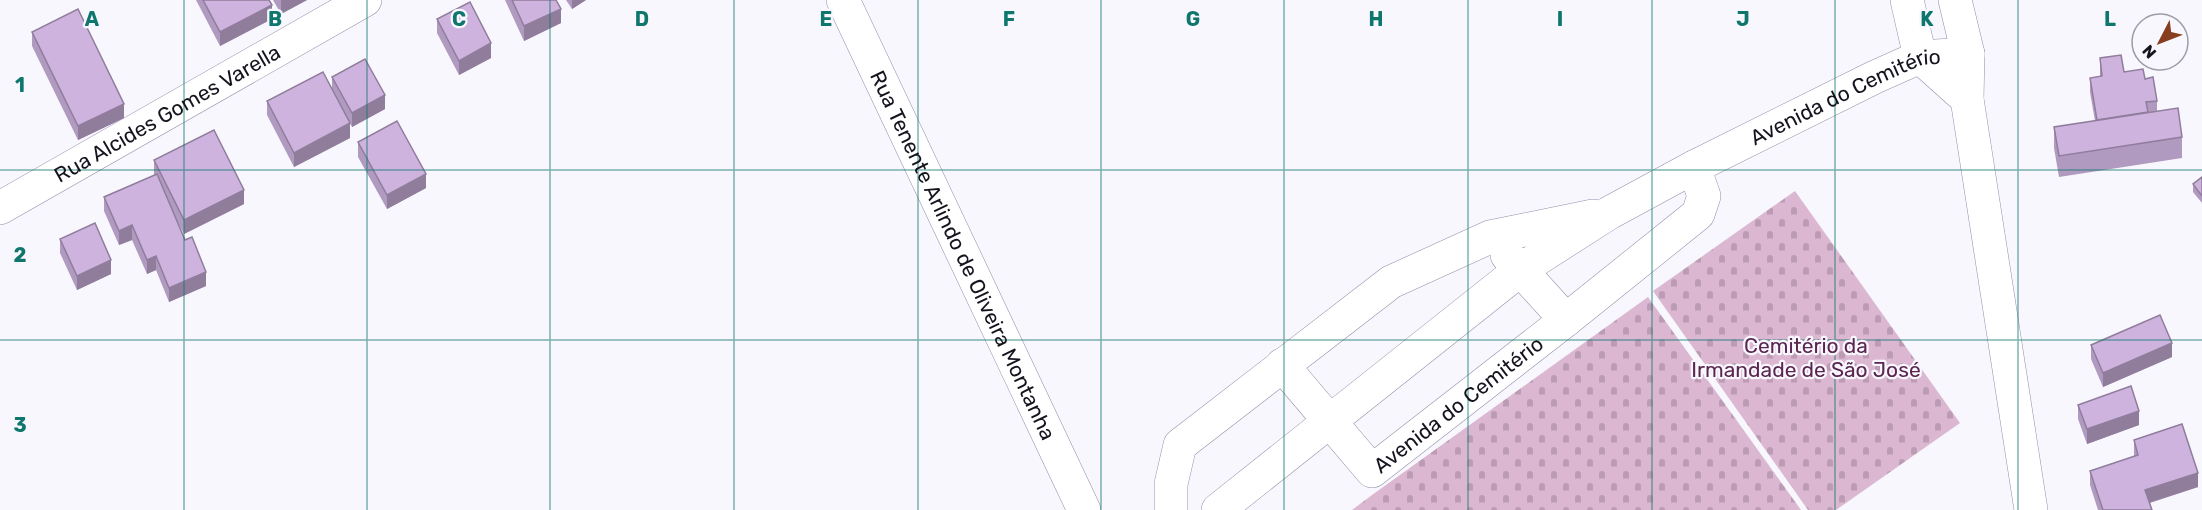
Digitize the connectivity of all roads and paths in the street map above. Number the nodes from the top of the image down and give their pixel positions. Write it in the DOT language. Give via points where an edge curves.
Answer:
graph roads {
  1 [pos="365,0"];
  2 [pos="843,0"];
  3 [pos="1907,0"];
  4 [pos="1955,0"];
  5 [pos="1968,54"];
  6 [pos="1920,57"];
  7 [pos="1967,99"];
  8 [pos="1694,167"];
  9 [pos="0,208"];
  10 [pos="1609,213"];
  11 [pos="1490,237"];
  12 [pos="1520,270"];
  13 [pos="1566,320"];
  14 [pos="1282,365"];
  15 [pos="1330,422"];
  16 [pos="1084,510"];
  17 [pos="1172,510"];
  18 [pos="1218,510"];
  19 [pos="2031,510"];
  1 -- 9 [label="street, Rua Alcides Gomes Varella"];
  2 -- 16 [label="street, Rua Tenente Arlindo de Oliveira Montanha"];
  3 -- 6 [label="street"];
  4 -- 5 [label="street"];
  5 -- 6 [label="street, Avenida do Cemitério"];
  5 -- 7 [label="street"];
  6 -- 7 [label="street"];
  6 -- 8 [label="street, Avenida do Cemitério"];
  7 -- 19 [label="street"];
  8 -- 10 [label="street, Avenida do Cemitério"];
  8 -- 13 [label="street, Avenida do Cemitério" via="1704,196 1698,214"];
  10 -- 11 [label="street, Avenida do Cemitério"];
  10 -- 12 [label="street, Avenida do Cemitério"];
  11 -- 12 [label="street, Avenida do Cemitério"];
  11 -- 14 [label="street, Avenida do Cemitério" via="1390,282"];
  12 -- 13 [label="street, Avenida do Cemitério"];
  12 -- 15 [label="street, Avenida do Cemitério"];
  13 -- 15 [label="street, Avenida do Cemitério" via="1372,471"];
  14 -- 15 [label="street, Avenida do Cemitério"];
  14 -- 17 [label="street, Avenida do Cemitério" via="1180,445 1171,484"];
  15 -- 18 [label="street, Avenida do Cemitério"];
}
